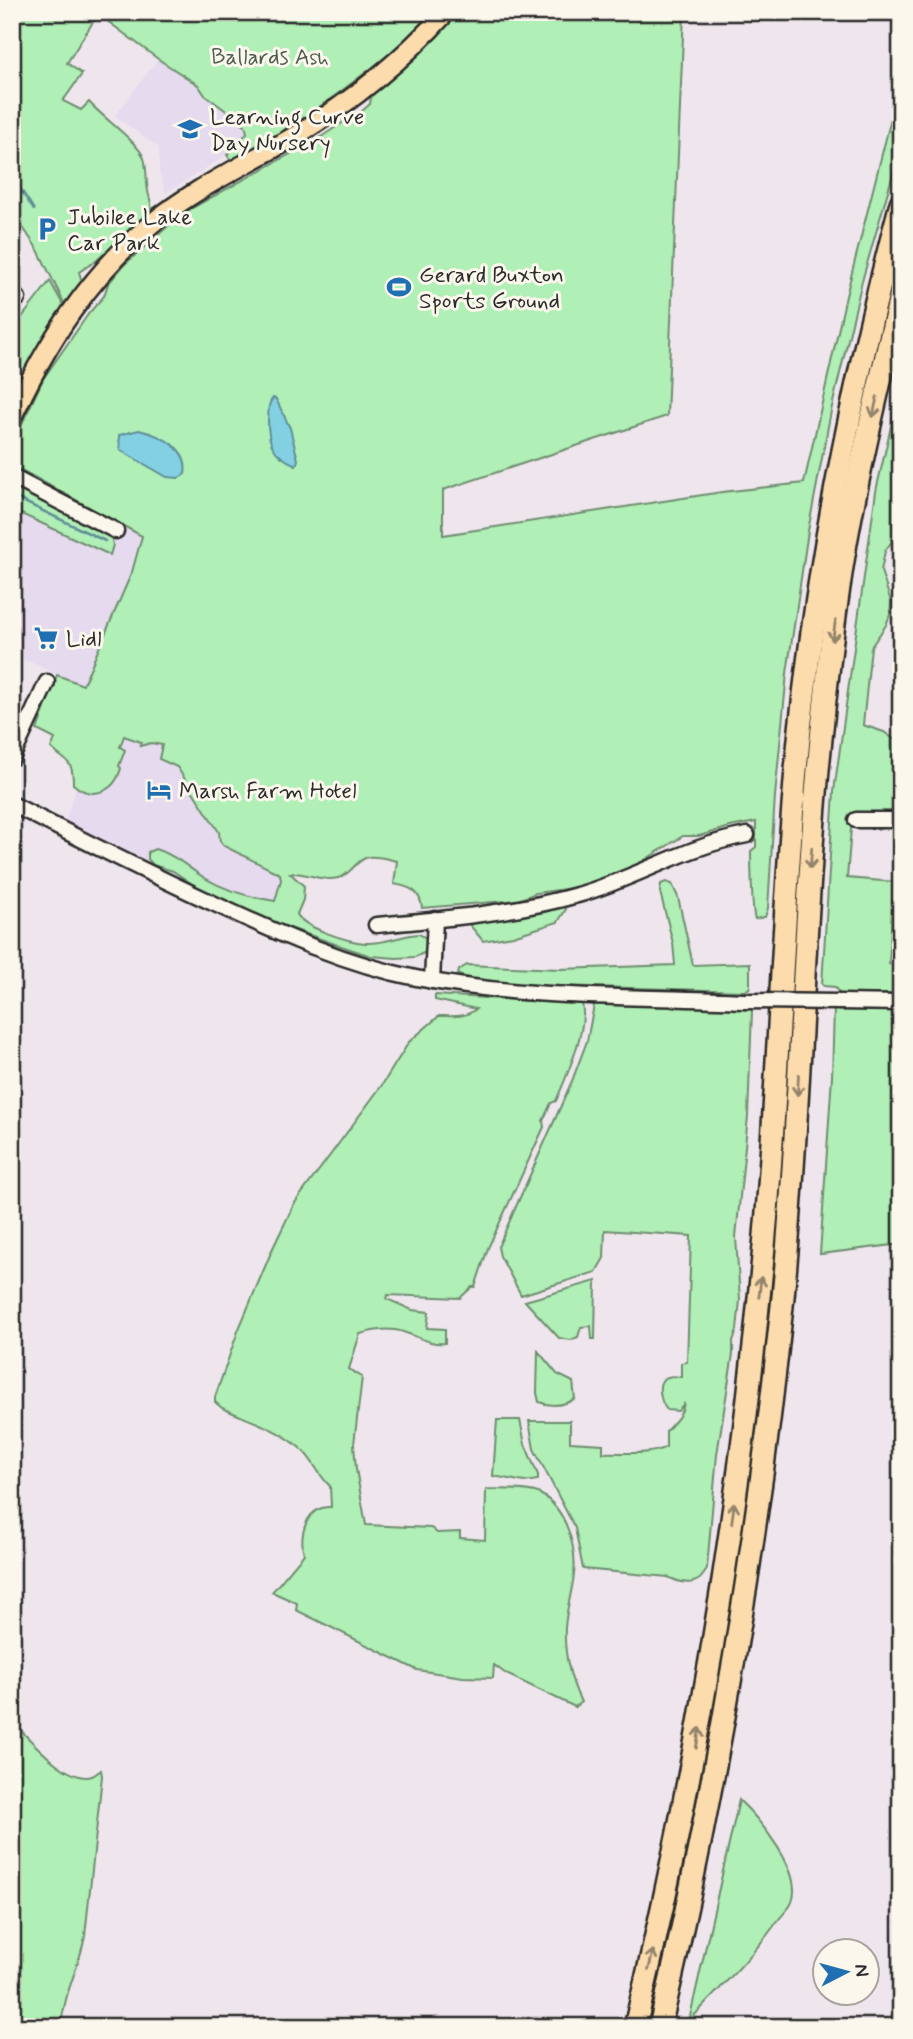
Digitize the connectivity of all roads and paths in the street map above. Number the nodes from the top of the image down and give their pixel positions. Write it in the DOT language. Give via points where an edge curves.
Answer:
graph roads {
  1 [pos="446,12"];
  2 [pos="901,203"];
  3 [pos="901,293"];
  4 [pos="12,417"];
  5 [pos="12,477"];
  6 [pos="116,531"];
  7 [pos="47,681"];
  8 [pos="12,758"];
  9 [pos="12,804"];
  10 [pos="856,820"];
  11 [pos="901,820"];
  12 [pos="747,835"];
  13 [pos="435,919"];
  14 [pos="376,925"];
  15 [pos="432,981"];
  16 [pos="901,1003"];
  17 [pos="635,2027"];
  18 [pos="660,2027"];
  1 -- 4 [label="main road" via="401,58 350,99 200,190 130,244 68,315"];
  17 -- 2 [label="highway, one-way" via="688,1788 746,1421 767,1212 797,757 813,626 860,363"];
  3 -- 18 [label="highway, one-way" via="846,544 832,646 811,852 789,1222 756,1520 718,1757"];
  5 -- 6 [label="street"];
  7 -- 8 [label="street"];
  9 -- 15 [label="street" via="302,944"];
  10 -- 11 [label="street"];
  12 -- 13 [label="street" via="704,844 581,894 521,908"];
  13 -- 14 [label="street"];
  13 -- 15 [label="street"];
  15 -- 16 [label="street, bridge" via="572,994"];
}
